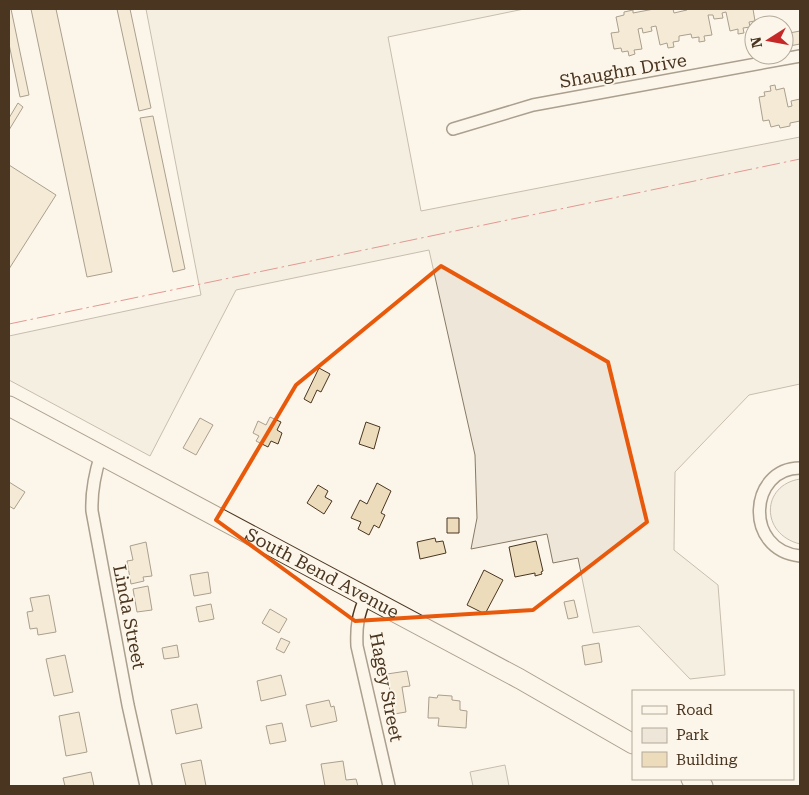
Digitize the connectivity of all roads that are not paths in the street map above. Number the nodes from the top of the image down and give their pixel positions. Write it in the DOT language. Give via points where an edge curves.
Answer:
graph roads {
  1 [pos="800,56"];
  2 [pos="453,129"];
  3 [pos="9,406"];
  4 [pos="102,454"];
  5 [pos="800,468"];
  6 [pos="800,556"];
  7 [pos="366,596"];
  8 [pos="632,743"];
  9 [pos="146,786"];
  10 [pos="390,786"];
  1 -- 2 [label="street, Shaughn Drive" via="533,105"];
  3 -- 4 [label="main road, South Bend Avenue"];
  4 -- 7 [label="main road, South Bend Avenue"];
  4 -- 9 [label="street, Linda Street" via="94,475 92,511"];
  5 -- 6 [label="street" via="783,472 773,480 760,501 759,514 766,537 775,547"];
  7 -- 8 [label="main road, South Bend Avenue"];
  7 -- 10 [label="street, Hagey Street" via="356,626 357,646"];
}
